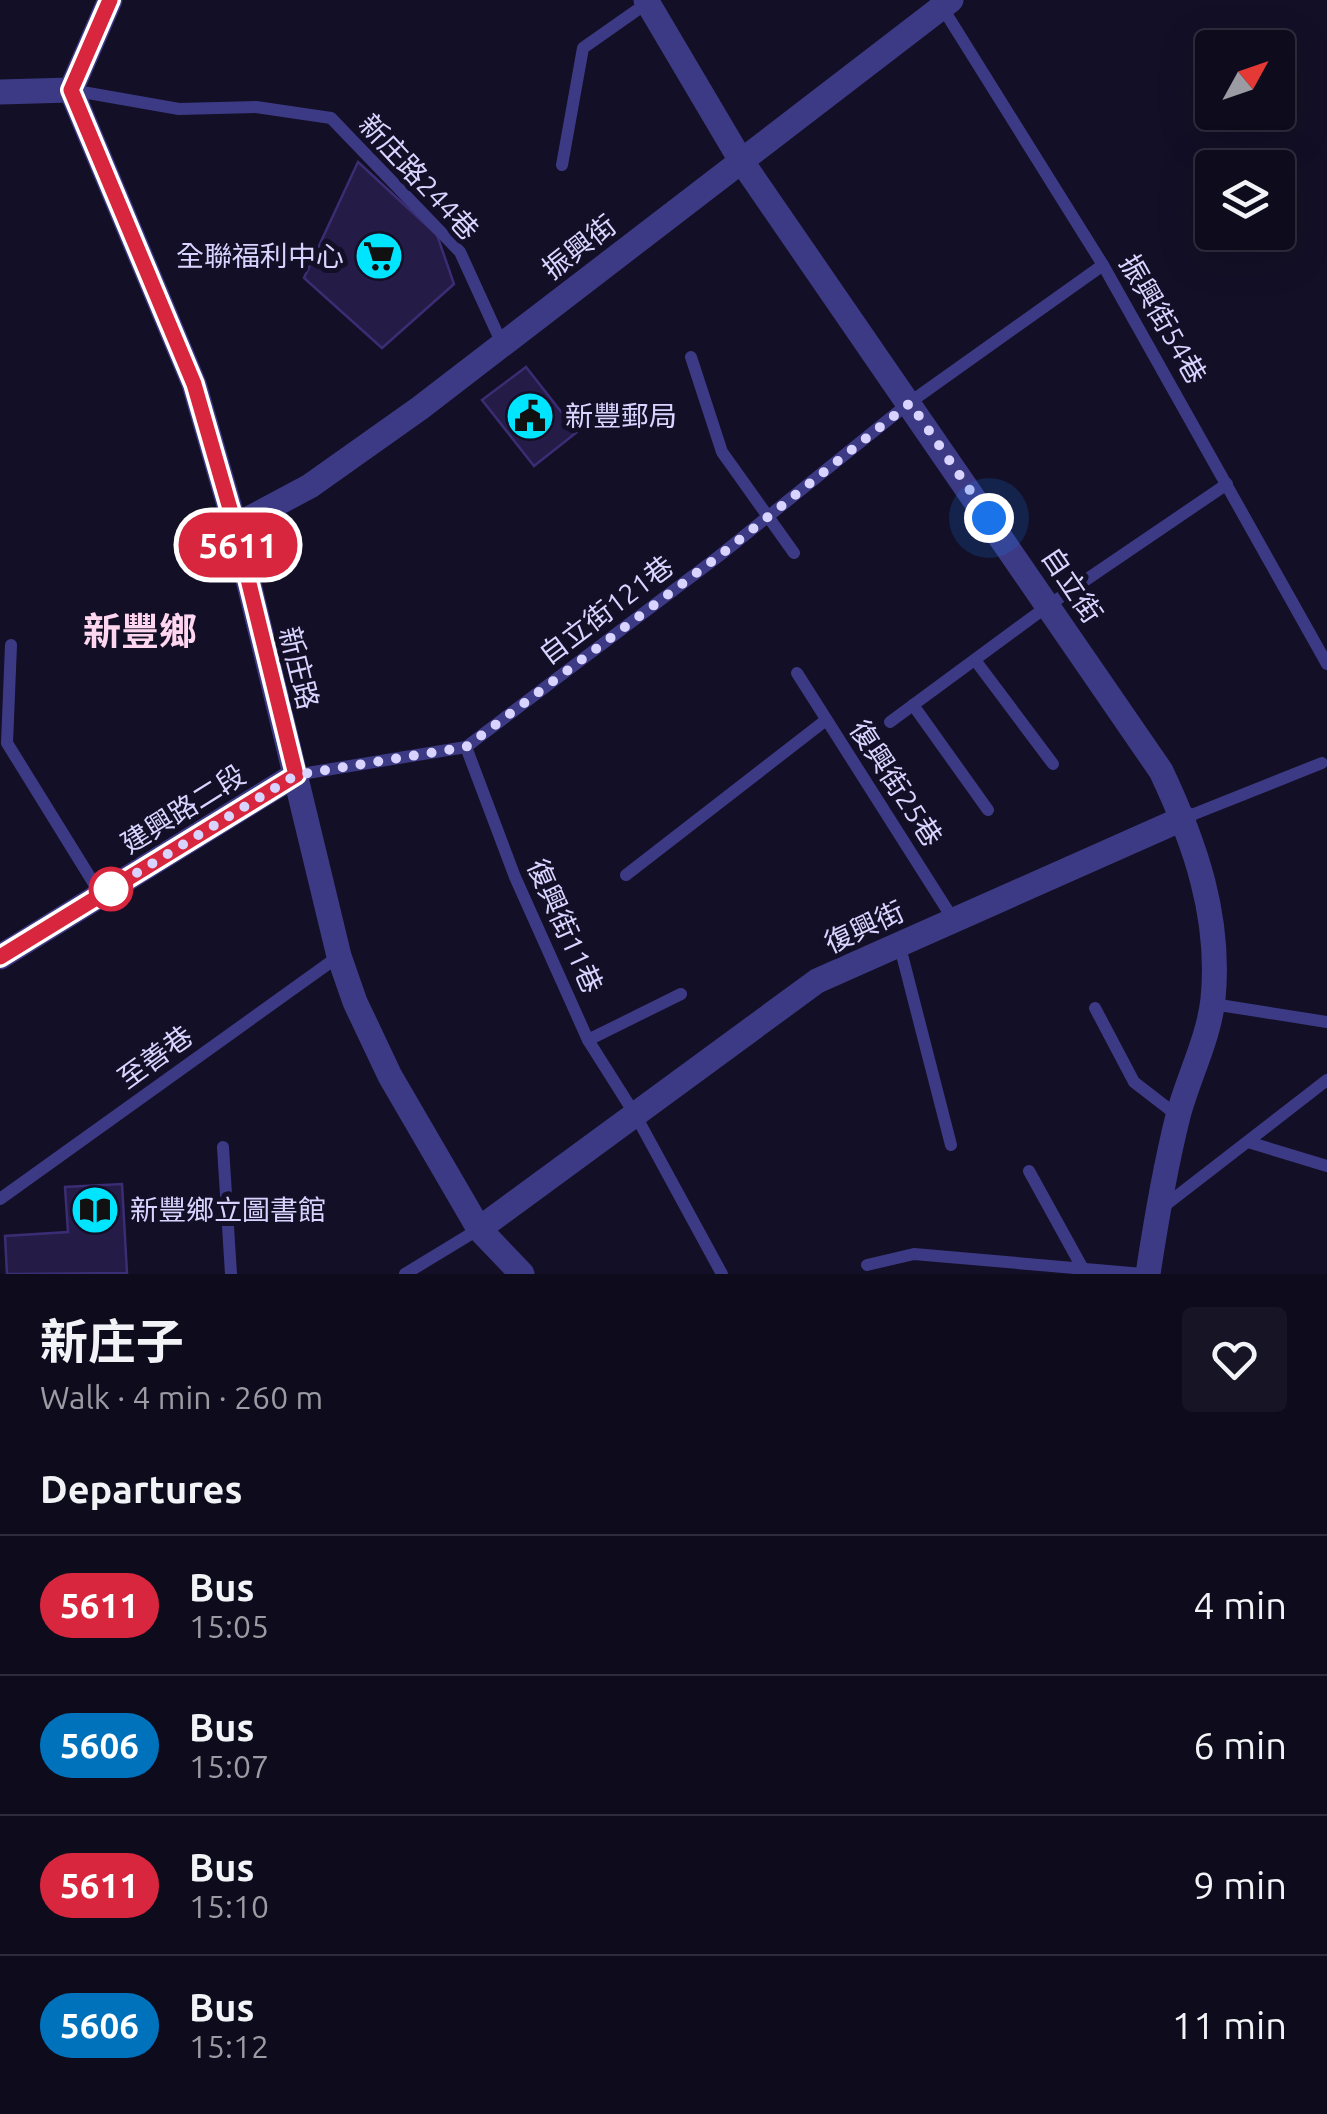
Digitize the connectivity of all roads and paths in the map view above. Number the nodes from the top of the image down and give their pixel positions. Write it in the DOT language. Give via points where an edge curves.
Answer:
graph roads {
  1 [pos="110,0"];
  2 [pos="646,1"];
  3 [pos="946,4"];
  4 [pos="71,90"];
  5 [pos="0,92"];
  6 [pos="740,160"];
  7 [pos="562,166"];
  8 [pos="1103,265"];
  9 [pos="503,346"];
  10 [pos="691,357"];
  11 [pos="910,403"];
  12 [pos="1227,484"];
  13 [pos="766,518"];
  14 [pos="235,526"];
  15 [pos="794,553"];
  16 [pos="1049,605"];
  17 [pos="12,645"];
  18 [pos="975,660"];
  19 [pos="1327,664"];
  20 [pos="797,673"];
  21 [pos="913,705"];
  22 [pos="826,720"];
  23 [pos="890,722"];
  24 [pos="466,747"];
  25 [pos="1322,762"];
  26 [pos="1054,764"];
  27 [pos="296,775"];
  28 [pos="988,810"];
  29 [pos="1184,818"];
  30 [pos="626,875"];
  31 [pos="101,895"];
  32 [pos="953,919"];
  33 [pos="899,943"];
  34 [pos="0,956"];
  35 [pos="339,956"];
  36 [pos="680,994"];
  37 [pos="1213,1004"];
  38 [pos="1095,1008"];
  39 [pos="1327,1022"];
  40 [pos="588,1040"];
  41 [pos="1327,1080"];
  42 [pos="636,1116"];
  43 [pos="1178,1116"];
  44 [pos="1248,1142"];
  45 [pos="951,1145"];
  46 [pos="223,1147"];
  47 [pos="1327,1166"];
  48 [pos="1029,1170"];
  49 [pos="0,1199"];
  50 [pos="1157,1212"];
  51 [pos="479,1228"];
  52 [pos="867,1265"];
  53 [pos="1083,1269"];
  54 [pos="231,1274"];
  55 [pos="406,1274"];
  56 [pos="522,1274"];
  57 [pos="722,1274"];
  58 [pos="1146,1274"];
  1 -- 4 [label="street"];
  2 -- 6 [label="street, 自立街"];
  2 -- 7 [label="lane" via="583,48"];
  3 -- 6 [label="street, 振興街"];
  3 -- 8 [label="lane, 振興街54巷"];
  4 -- 5 [label="street"];
  4 -- 9 [label="lane, 新庄路244巷" via="180,109 256,107 330,118 460,252"];
  4 -- 14 [label="street, 新庄路" via="194,384"];
  6 -- 9 [label="street, 振興街"];
  6 -- 11 [label="street, 自立街"];
  8 -- 11 [label="lane, 自立街121巷"];
  8 -- 12 [label="lane, 振興街54巷"];
  9 -- 14 [label="street, 振興街" via="310,486"];
  10 -- 13 [label="lane" via="722,452"];
  11 -- 13 [label="lane, 自立街121巷"];
  11 -- 16 [label="street, 自立街"];
  12 -- 16 [label="lane"];
  12 -- 19 [label="lane, 振興街54巷"];
  13 -- 15 [label="lane"];
  13 -- 24 [label="lane, 自立街121巷"];
  14 -- 27 [label="street, 新庄路"];
  16 -- 18 [label="lane"];
  16 -- 29 [label="street, 自立街" via="1161,771"];
  17 -- 31 [label="lane" via="7,742"];
  18 -- 21 [label="lane"];
  18 -- 26 [label="lane"];
  20 -- 22 [label="lane, 復興街25巷"];
  21 -- 23 [label="lane"];
  21 -- 28 [label="lane"];
  22 -- 30 [label="lane"];
  22 -- 32 [label="lane, 復興街25巷"];
  24 -- 27 [label="lane, 自立街121巷"];
  24 -- 40 [label="lane, 復興街11巷"];
  25 -- 29 [label="lane, 復興街"];
  27 -- 31 [label="street, 建興路二段"];
  27 -- 35 [label="street, 新庄路"];
  29 -- 32 [label="street, 復興街"];
  29 -- 37 [label="street, 自立街" via="1209,898"];
  31 -- 34 [label="street, 建興路二段"];
  32 -- 33 [label="street, 復興街"];
  33 -- 42 [label="street, 復興街" via="817,981"];
  33 -- 45 [label="lane"];
  35 -- 49 [label="lane, 至善巷"];
  35 -- 51 [label="street, 新庄路" via="390,1076"];
  36 -- 40 [label="lane"];
  37 -- 39 [label="lane"];
  37 -- 43 [label="street, 自立街"];
  38 -- 43 [label="lane" via="1134,1082"];
  40 -- 42 [label="lane, 復興街11巷"];
  41 -- 44 [label="lane"];
  42 -- 51 [label="street, 復興街"];
  42 -- 57 [label="lane, 復興街11巷"];
  43 -- 50 [label="street, 自立街"];
  44 -- 47 [label="lane"];
  44 -- 50 [label="lane"];
  46 -- 54 [label="lane"];
  48 -- 53 [label="lane"];
  50 -- 58 [label="street, 自立街"];
  51 -- 55 [label="lane"];
  51 -- 56 [label="street, 新庄路"];
  52 -- 53 [label="lane" via="914,1254"];
  53 -- 58 [label="lane"];
}
